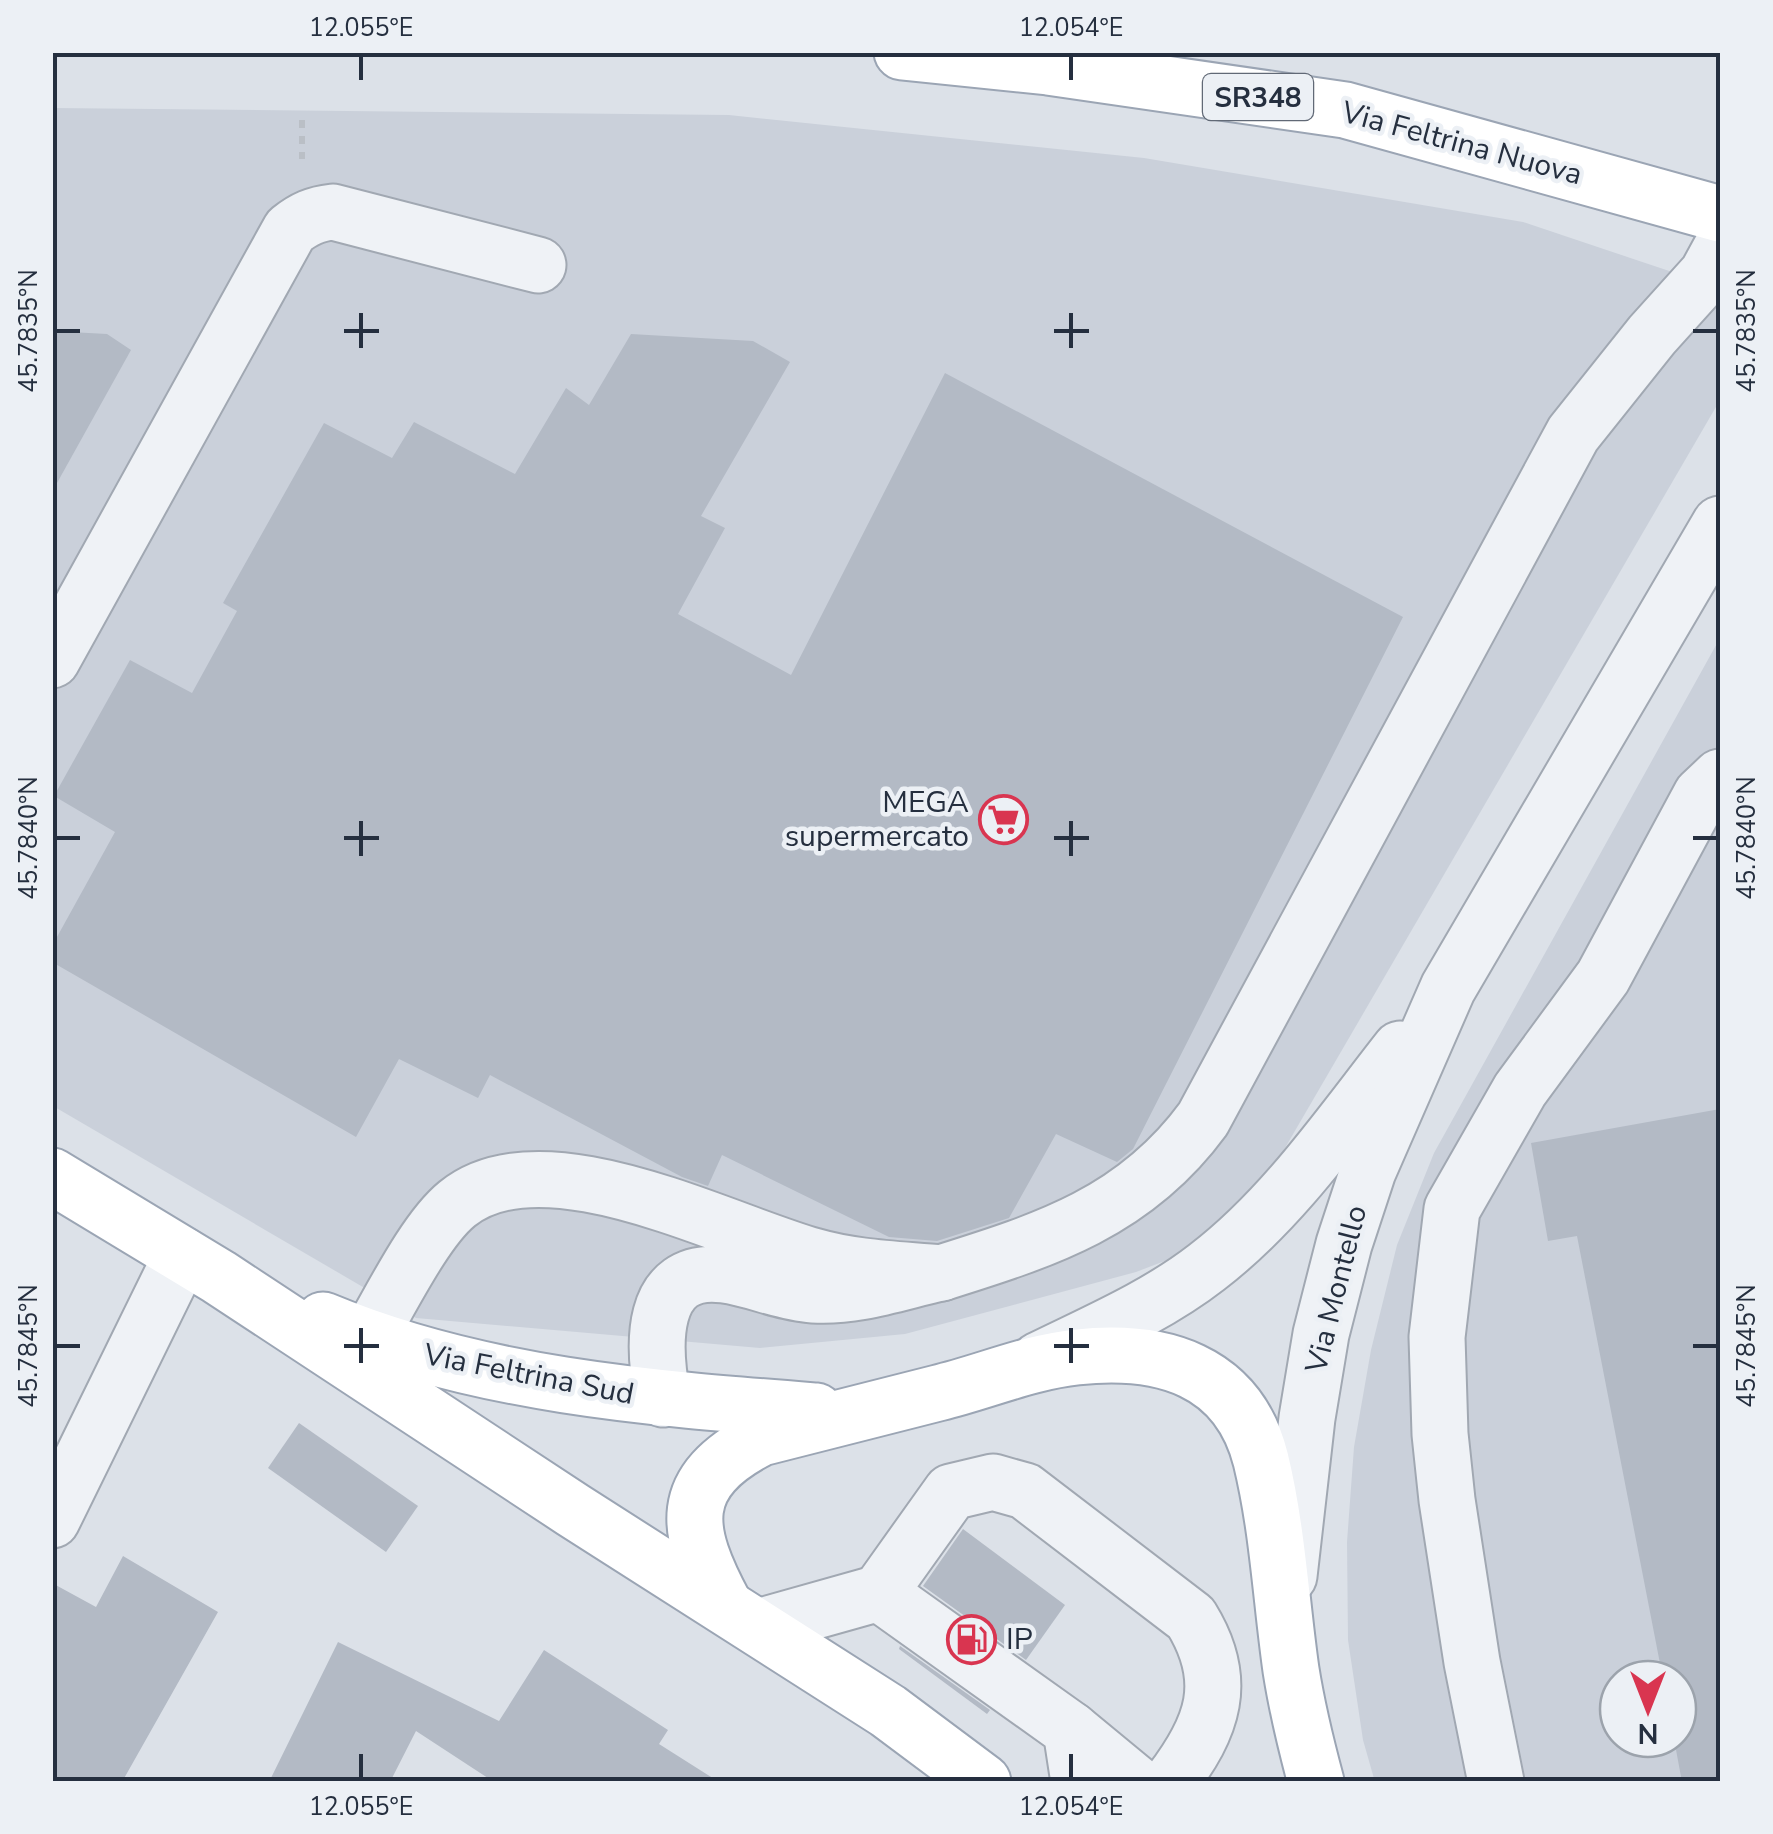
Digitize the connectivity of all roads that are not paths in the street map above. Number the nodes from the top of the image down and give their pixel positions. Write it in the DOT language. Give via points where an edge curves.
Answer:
graph roads {
  1 [pos="902,52"];
  2 [pos="1720,214"];
  3 [pos="1720,250"];
  4 [pos="538,265"];
  5 [pos="1720,524"];
  6 [pos="52,660"];
  7 [pos="1720,777"];
  8 [pos="1448,988"];
  9 [pos="52,1176"];
  10 [pos="200,1266"];
  11 [pos="941,1273"];
  12 [pos="369,1337"];
  13 [pos="1022,1368"];
  14 [pos="663,1399"];
  15 [pos="852,1414"];
  16 [pos="52,1520"];
  17 [pos="879,1592"];
  18 [pos="1285,1607"];
  19 [pos="742,1616"];
  20 [pos="1075,1756"];
  21 [pos="982,1782"];
  22 [pos="1134,1782"];
  23 [pos="1171,1782"];
  24 [pos="1316,1782"];
  25 [pos="1496,1782"];
  1 -- 2 [label="main road, Via Feltrina Nuova / SR348" via="1345,110"];
  3 -- 11 [label="street" via="1573,434 1180,1151 1115,1204"];
  4 -- 6 [label="street" via="333,212 302,220 290,230"];
  5 -- 8 [label="street, Via Montello"];
  7 -- 25 [label="street" via="1702,795 1604,978 1520,1090 1452,1209 1436,1337 1440,1434"];
  8 -- 13 [label="street, Via Montello" via="1292,1184 1208,1267 1110,1326"];
  8 -- 18 [label="street, Via Montello" via="1368,1171 1344,1244 1306,1418"];
  9 -- 10 [label="main road, Via Feltrina Sud"];
  10 -- 12 [label="main road, Via Feltrina Sud"];
  10 -- 16 [label="street"];
  10 -- 19 [label="main road, Via Feltrina Sud"];
  11 -- 12 [label="street" via="812,1256 584,1182 508,1180 475,1192 437,1225"];
  11 -- 14 [label="street" via="848,1294 797,1293 726,1275 684,1282 660,1314"];
  12 -- 14 [label="main road, Via Feltrina Sud" via="469,1367"];
  13 -- 15 [label="main road"];
  13 -- 18 [label="main road" via="1076,1357 1158,1358 1210,1380 1250,1429 1260,1458"];
  14 -- 15 [label="main road, Via Feltrina Sud"];
  15 -- 19 [label="main road" via="761,1438 718,1465 704,1483 694,1520 696,1544 704,1568"];
  17 -- 19 [label="street"];
  17 -- 20 [label="street"];
  17 -- 23 [label="street" via="951,1492 993,1482 1024,1491 1191,1618 1202,1635 1214,1702 1198,1747"];
  18 -- 24 [label="main road"];
  19 -- 21 [label="main road, Via Feltrina Sud"];
  20 -- 22 [label="street"];
}
